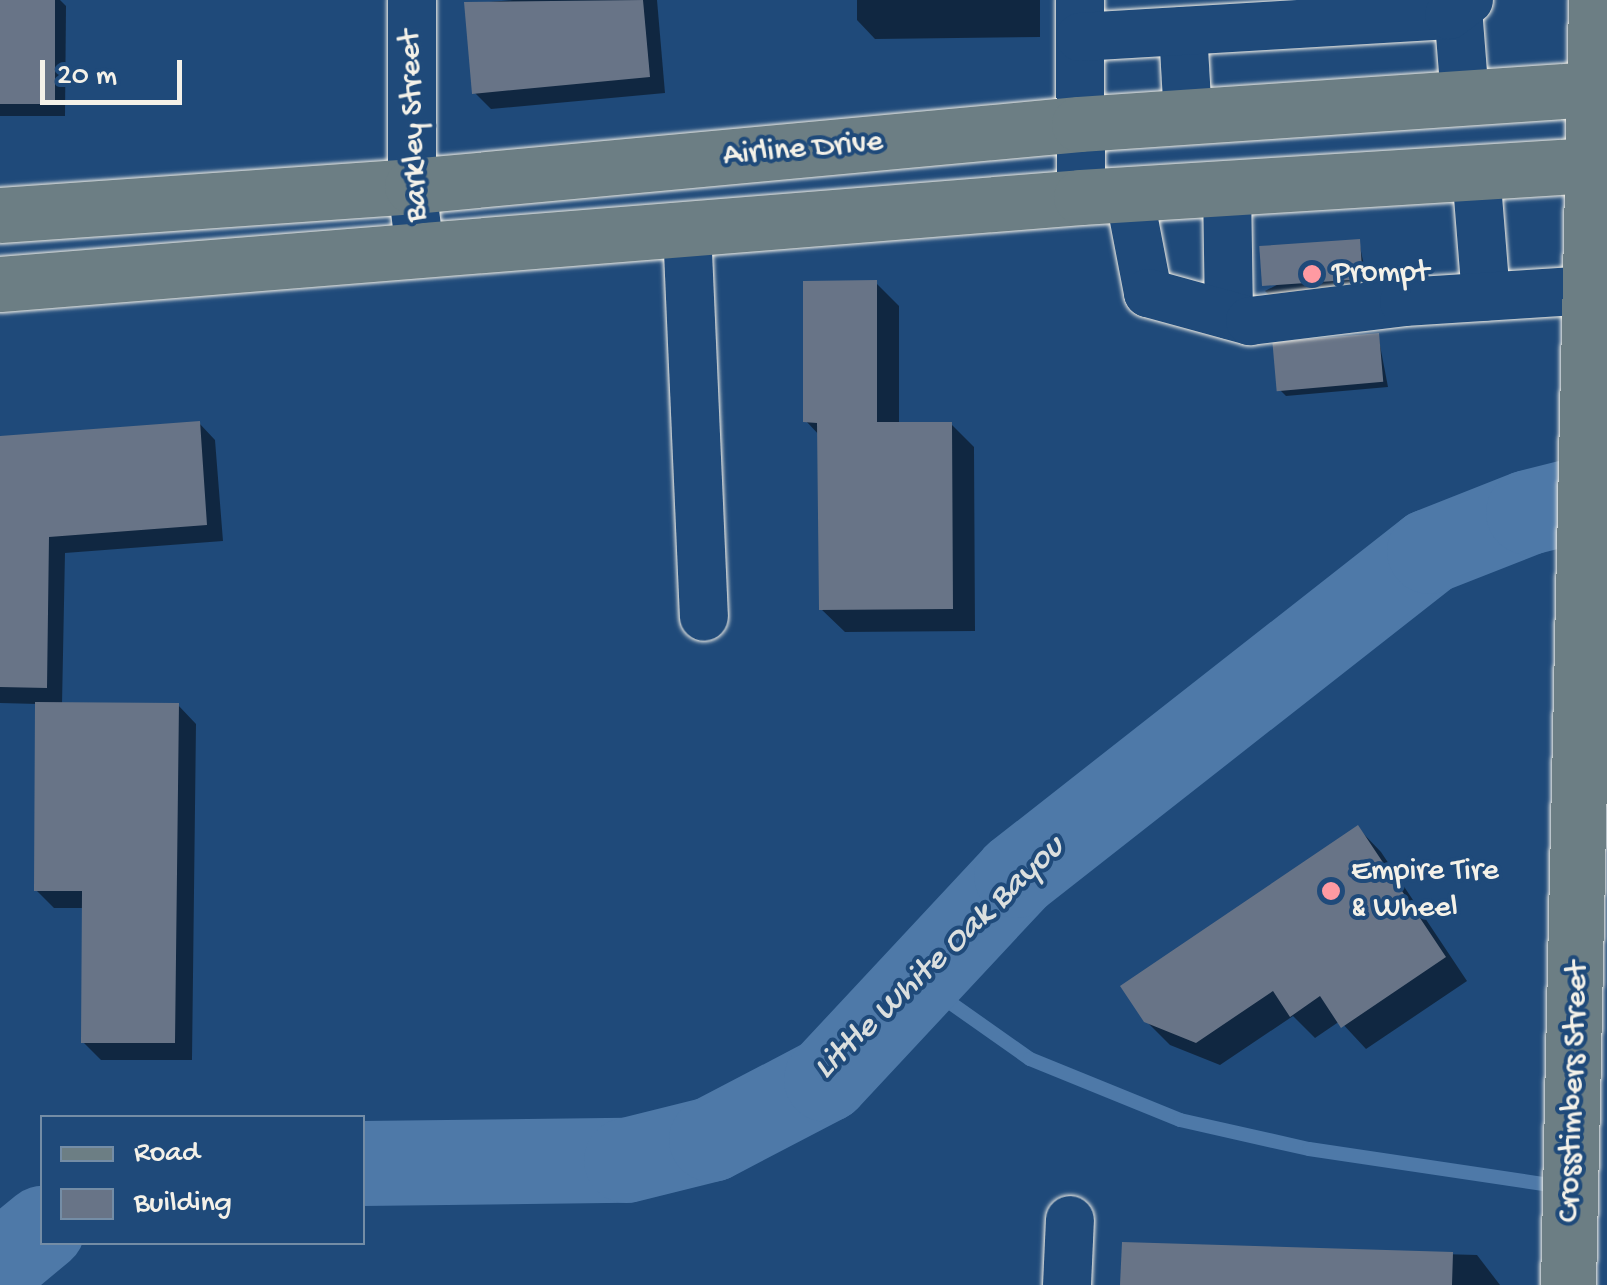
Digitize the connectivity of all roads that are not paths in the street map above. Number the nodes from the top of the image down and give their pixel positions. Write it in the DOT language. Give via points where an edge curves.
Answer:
graph roads {
  1 [pos="412,0"];
  2 [pos="1596,0"];
  3 [pos="1463,5"];
  4 [pos="1080,18"];
  5 [pos="1183,31"];
  6 [pos="1600,88"];
  7 [pos="1466,98"];
  8 [pos="1188,116"];
  9 [pos="1079,124"];
  10 [pos="1599,164"];
  11 [pos="1476,172"];
  12 [pos="412,186"];
  13 [pos="1227,188"];
  14 [pos="1105,195"];
  15 [pos="0,215"];
  16 [pos="687,230"];
  17 [pos="420,252"];
  18 [pos="0,284"];
  19 [pos="1590,290"];
  20 [pos="1486,297"];
  21 [pos="1229,315"];
  22 [pos="704,616"];
  23 [pos="1594,854"];
  24 [pos="1070,1220"];
  25 [pos="1568,1284"];
  26 [pos="1067,1285"];
  1 -- 12 [label="street, Barkley Street"];
  2 -- 6 [label="main road, Crosstimbers Street"];
  3 -- 5 [label="street" via="1449,15"];
  3 -- 7 [label="street"];
  4 -- 5 [label="street"];
  4 -- 9 [label="street"];
  5 -- 8 [label="street"];
  6 -- 7 [label="main road, Airline Drive"];
  6 -- 10 [label="main road, Crosstimbers Street"];
  7 -- 8 [label="main road, Airline Drive"];
  8 -- 9 [label="main road, Airline Drive"];
  9 -- 12 [label="main road, Airline Drive"];
  9 -- 14 [label="street"];
  10 -- 11 [label="main road"];
  10 -- 19 [label="main road, Crosstimbers Street"];
  11 -- 13 [label="main road"];
  11 -- 20 [label="street"];
  12 -- 15 [label="main road, Airline Drive"];
  12 -- 17 [label="street, Barkley Street"];
  13 -- 14 [label="main road"];
  13 -- 21 [label="street"];
  14 -- 16 [label="main road"];
  14 -- 21 [label="street" via="1148,293"];
  16 -- 17 [label="main road"];
  16 -- 22 [label="street"];
  17 -- 18 [label="main road"];
  19 -- 20 [label="street"];
  19 -- 23 [label="main road, Crosstimbers Street" via="1585,618"];
  20 -- 21 [label="street" via="1250,321"];
  23 -- 25 [label="main road, Crosstimbers Street"];
  24 -- 26 [label="street"];
}
